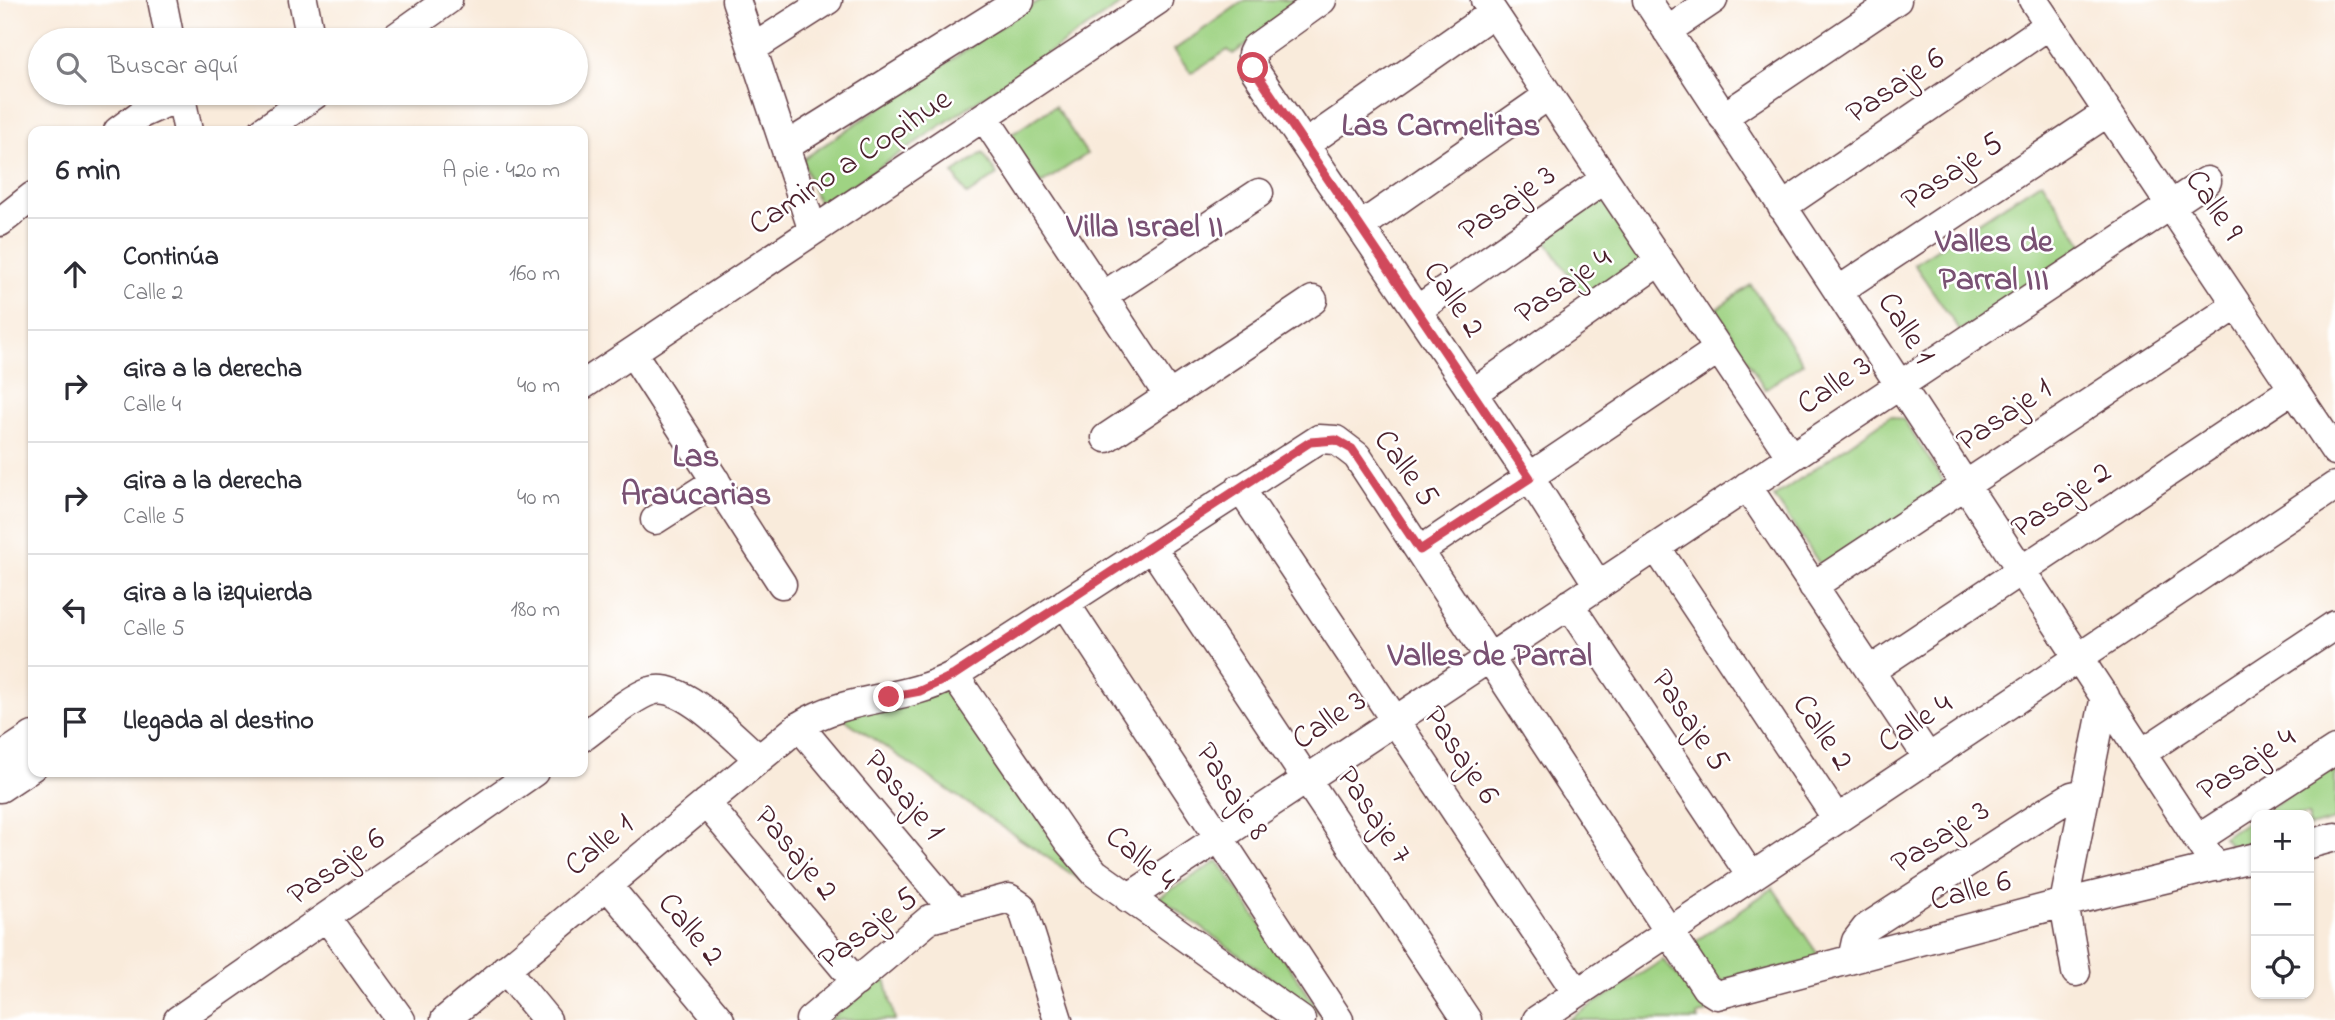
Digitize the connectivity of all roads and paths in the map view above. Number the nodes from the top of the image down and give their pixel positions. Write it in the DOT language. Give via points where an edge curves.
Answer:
graph roads {
  1 [pos="162,0"];
  2 [pos="303,0"];
  3 [pos="736,0"];
  4 [pos="828,0"];
  5 [pos="1020,0"];
  6 [pos="1158,0"];
  7 [pos="1322,0"];
  8 [pos="1647,0"];
  9 [pos="1713,0"];
  10 [pos="1897,0"];
  11 [pos="2033,0"];
  12 [pos="434,5"];
  13 [pos="1489,7"];
  14 [pos="2049,25"];
  15 [pos="168,28"];
  16 [pos="309,28"];
  17 [pos="406,28"];
  18 [pos="1667,31"];
  19 [pos="753,48"];
  20 [pos="1549,95"];
  21 [pos="159,105"];
  22 [pos="183,105"];
  23 [pos="300,105"];
  24 [pos="2108,112"];
  25 [pos="984,117"];
  26 [pos="1723,117"];
  27 [pos="125,126"];
  28 [pos="187,126"];
  29 [pos="270,126"];
  30 [pos="1306,144"];
  31 [pos="785,147"];
  32 [pos="1605,179"];
  33 [pos="2207,181"];
  34 [pos="1259,193"];
  35 [pos="28,200"];
  36 [pos="2170,205"];
  37 [pos="1782,207"];
  38 [pos="0,222"];
  39 [pos="1361,226"];
  40 [pos="813,231"];
  41 [pos="1660,261"];
  42 [pos="1838,291"];
  43 [pos="1103,296"];
  44 [pos="1313,300"];
  45 [pos="2236,305"];
  46 [pos="1417,310"];
  47 [pos="1719,349"];
  48 [pos="632,352"];
  49 [pos="588,382"];
  50 [pos="1899,385"];
  51 [pos="2293,389"];
  52 [pos="1473,393"];
  53 [pos="1168,395"];
  54 [pos="1107,438"];
  55 [pos="2335,451"];
  56 [pos="1791,457"];
  57 [pos="1530,478"];
  58 [pos="716,481"];
  59 [pos="1965,484"];
  60 [pos="2335,485"];
  61 [pos="1747,486"];
  62 [pos="1240,488"];
  63 [pos="655,520"];
  64 [pos="1151,546"];
  65 [pos="1656,547"];
  66 [pos="1420,550"];
  67 [pos="2022,570"];
  68 [pos="782,584"];
  69 [pos="1598,585"];
  70 [pos="1813,586"];
  71 [pos="1065,603"];
  72 [pos="1569,604"];
  73 [pos="2335,625"];
  74 [pos="2080,656"];
  75 [pos="1490,657"];
  76 [pos="1870,671"];
  77 [pos="954,675"];
  78 [pos="2105,696"];
  79 [pos="1394,720"];
  80 [pos="799,726"];
  81 [pos="588,734"];
  82 [pos="28,739"];
  83 [pos="2335,750"];
  84 [pos="2142,752"];
  85 [pos="0,758"];
  86 [pos="758,758"];
  87 [pos="1928,758"];
  88 [pos="28,769"];
  89 [pos="527,777"];
  90 [pos="1306,779"];
  91 [pos="0,788"];
  92 [pos="2086,793"];
  93 [pos="706,803"];
  94 [pos="1837,819"];
  95 [pos="1219,837"];
  96 [pos="2335,837"];
  97 [pos="2198,839"];
  98 [pos="2314,843"];
  99 [pos="2251,858"];
  100 [pos="2216,867"];
  101 [pos="1751,876"];
  102 [pos="607,885"];
  103 [pos="1128,898"];
  104 [pos="2064,903"];
  105 [pos="954,911"];
  106 [pos="328,919"];
  107 [pos="1669,931"];
  108 [pos="1852,960"];
  109 [pos="505,969"];
  110 [pos="2076,972"];
  111 [pos="856,982"];
  112 [pos="1706,988"];
  113 [pos="1577,993"];
  114 [pos="178,1020"];
  115 [pos="401,1020"];
  116 [pos="445,1020"];
  117 [pos="547,1020"];
  118 [pos="720,1020"];
  119 [pos="810,1020"];
  120 [pos="1058,1020"];
  121 [pos="1301,1020"];
  122 [pos="1339,1020"];
  123 [pos="1467,1020"];
  124 [pos="1537,1020"];
  1 -- 15 [label="street"];
  2 -- 16 [label="street"];
  3 -- 19 [label="street"];
  4 -- 19 [label="street"];
  5 -- 31 [label="street"];
  6 -- 25 [label="street, Camino a Copihue"];
  7 -- 30 [label="street, Calle 2" via="1261,42 1252,54 1253,68"];
  8 -- 18 [label="street, Calle 1"];
  9 -- 18 [label="street"];
  10 -- 26 [label="street"];
  11 -- 14 [label="street, Calle 9"];
  12 -- 17 [label="street"];
  13 -- 20 [label="street"];
  13 -- 30 [label="street"];
  14 -- 24 [label="street, Calle 9"];
  14 -- 37 [label="street, Pasaje 6"];
  18 -- 26 [label="street, Calle 1"];
  19 -- 31 [label="street"];
  20 -- 32 [label="street"];
  20 -- 39 [label="street"];
  21 -- 27 [label="street"];
  22 -- 28 [label="street"];
  23 -- 29 [label="street"];
  24 -- 36 [label="street, Calle 9"];
  24 -- 42 [label="street, Pasaje 5"];
  25 -- 40 [label="street, Camino a Copihue"];
  25 -- 43 [label="street"];
  26 -- 37 [label="street, Calle 1"];
  30 -- 39 [label="street, Calle 2"];
  31 -- 40 [label="street"];
  32 -- 41 [label="street"];
  32 -- 46 [label="street, Pasaje 3"];
  33 -- 36 [label="street, Calle 3"];
  34 -- 43 [label="street"];
  35 -- 38 [label="street"];
  36 -- 45 [label="street, Calle 9"];
  36 -- 50 [label="street, Calle 3"];
  37 -- 42 [label="street, Calle 1"];
  39 -- 46 [label="street, Calle 2"];
  40 -- 48 [label="street, Camino a Copihue"];
  41 -- 47 [label="street"];
  41 -- 52 [label="street, Pasaje 4"];
  42 -- 50 [label="street, Calle 1"];
  43 -- 53 [label="street"];
  44 -- 53 [label="street"];
  45 -- 51 [label="street, Calle 9"];
  45 -- 59 [label="street, Pasaje 1"];
  46 -- 52 [label="street, Calle 2"];
  47 -- 56 [label="street"];
  47 -- 57 [label="street"];
  48 -- 49 [label="street, Camino a Copihue"];
  48 -- 58 [label="street"];
  50 -- 56 [label="street, Calle 3"];
  50 -- 59 [label="street, Calle 1"];
  51 -- 55 [label="street, Calle 9"];
  51 -- 67 [label="street, Pasaje 2"];
  52 -- 57 [label="street, Calle 2"];
  53 -- 54 [label="street"];
  56 -- 61 [label="street, Calle 3"];
  57 -- 66 [label="street"];
  57 -- 69 [label="street, Calle 2"];
  58 -- 63 [label="street"];
  58 -- 68 [label="street"];
  59 -- 67 [label="street, Calle 1"];
  59 -- 70 [label="street, Pasaje 1"];
  60 -- 74 [label="street, Calle 4"];
  61 -- 65 [label="street, Calle 3"];
  61 -- 70 [label="street"];
  62 -- 64 [label="street, Calle 5"];
  62 -- 66 [label="street, Calle 5" via="1310,442 1336,440 1357,456"];
  62 -- 79 [label="street, Pasaje 6"];
  64 -- 71 [label="street, Calle 5"];
  64 -- 90 [label="street, Pasaje 7"];
  65 -- 69 [label="street, Calle 3"];
  65 -- 94 [label="street, Calle 2"];
  66 -- 75 [label="street, Calle 5"];
  67 -- 74 [label="street, Calle 1"];
  67 -- 76 [label="street, Pasaje 2"];
  69 -- 72 [label="street, Calle 3"];
  70 -- 76 [label="street"];
  71 -- 77 [label="street, Calle 5"];
  71 -- 95 [label="street, Pasaje 8"];
  72 -- 75 [label="street, Calle 3"];
  72 -- 101 [label="street, Pasaje 5"];
  73 -- 84 [label="street"];
  74 -- 78 [label="street, Calle 1"];
  74 -- 87 [label="street, Calle 4"];
  75 -- 79 [label="street, Calle 3"];
  75 -- 107 [label="street, Calle 5"];
  76 -- 87 [label="street"];
  77 -- 80 [label="street, Calle 5" via="905,695 840,705"];
  77 -- 103 [label="street, Calle 4" via="1080,857"];
  78 -- 84 [label="street, Calle 1"];
  78 -- 92 [label="street"];
  79 -- 90 [label="street, Calle 3"];
  79 -- 113 [label="street, Pasaje 6"];
  80 -- 86 [label="street, Calle 1"];
  80 -- 105 [label="street, Pasaje 1"];
  81 -- 86 [label="street" via="650,691 668,689 688,698"];
  82 -- 85 [label="street"];
  83 -- 97 [label="street, Pasaje 4"];
  84 -- 97 [label="street, Calle 1"];
  86 -- 93 [label="street, Calle 1"];
  87 -- 94 [label="street, Calle 4"];
  88 -- 91 [label="street"];
  89 -- 106 [label="street, Pasaje 6"];
  90 -- 95 [label="street, Calle 3"];
  90 -- 123 [label="street, Pasaje 7"];
  92 -- 104 [label="street"];
  92 -- 108 [label="street, Pasaje 3" via="2044,813 1866,928 1856,941"];
  93 -- 102 [label="street, Calle 1"];
  93 -- 111 [label="street, Pasaje 2"];
  94 -- 101 [label="street, Calle 4"];
  95 -- 103 [label="street, Calle 3"];
  95 -- 122 [label="street, Pasaje 8"];
  96 -- 98 [label="street"];
  97 -- 100 [label="street, Calle 1"];
  99 -- 100 [label="street, Calle 6"];
  100 -- 104 [label="street, Calle 6"];
  101 -- 107 [label="street, Calle 4"];
  102 -- 109 [label="street, Calle 1"];
  102 -- 118 [label="street, Calle 2"];
  103 -- 121 [label="street, Calle 4"];
  104 -- 108 [label="street, Calle 6"];
  104 -- 110 [label="street"];
  105 -- 111 [label="street, Pasaje 5" via="930,919"];
  105 -- 120 [label="street, Pasaje 5" via="1009,898 1017,901"];
  106 -- 114 [label="street, Pasaje 6"];
  106 -- 115 [label="street"];
  107 -- 112 [label="street, Calle 5"];
  107 -- 113 [label="street, Calle 4"];
  108 -- 112 [label="street, Calle 6" via="1717,995"];
  109 -- 116 [label="street, Calle 1"];
  109 -- 117 [label="street"];
  111 -- 119 [label="street, Pasaje 5"];
  113 -- 124 [label="street, Calle 4"];
}
